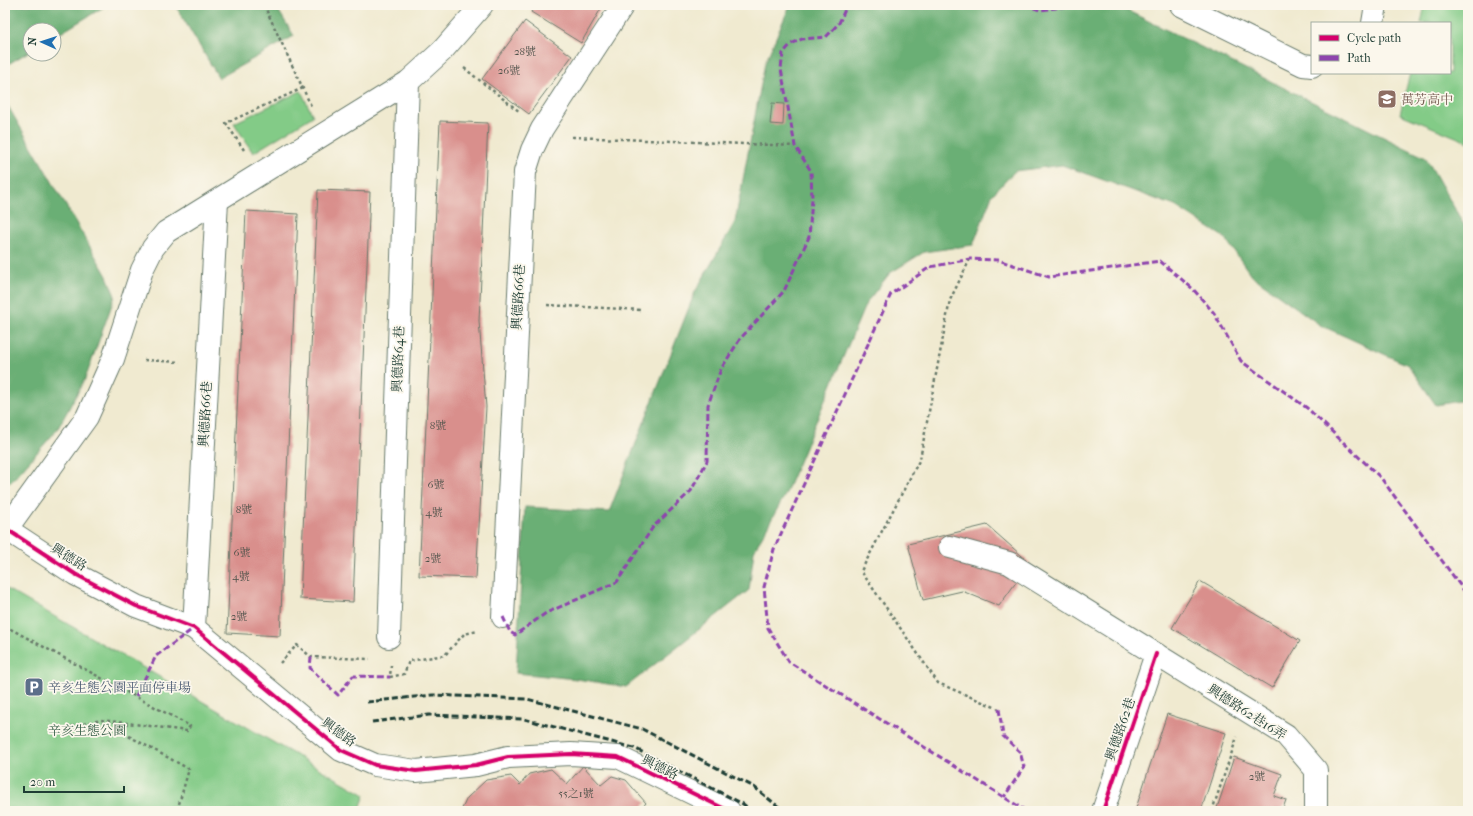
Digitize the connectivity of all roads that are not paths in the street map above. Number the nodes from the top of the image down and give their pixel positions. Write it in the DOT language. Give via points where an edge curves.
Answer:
graph roads {
  1 [pos="482,5"];
  2 [pos="623,5"];
  3 [pos="1181,5"];
  4 [pos="1376,5"];
  5 [pos="1373,22"];
  6 [pos="1311,66"];
  7 [pos="408,82"];
  8 [pos="217,201"];
  9 [pos="5,529"];
  10 [pos="950,547"];
  11 [pos="503,617"];
  12 [pos="194,628"];
  13 [pos="389,637"];
  14 [pos="1156,654"];
  15 [pos="729,811"];
  16 [pos="1103,811"];
  17 [pos="1316,811"];
  1 -- 7 [label="street" via="442,51"];
  2 -- 11 [label="street, 興德路66巷" via="542,129 525,172"];
  3 -- 6 [label="street" via="1303,65"];
  4 -- 5 [label="street"];
  7 -- 8 [label="street"];
  7 -- 13 [label="street, 興德路64巷"];
  8 -- 9 [label="street" via="166,232 153,248 142,270 113,358 87,417"];
  8 -- 12 [label="street, 興德路66巷"];
  9 -- 12 [label="street, 興德路" via="87,580 136,606"];
  10 -- 14 [label="street" via="1009,563"];
  12 -- 15 [label="street, 興德路" via="341,750 375,766 416,771 476,765 508,757 571,754 618,758"];
  14 -- 16 [label="street, 興德路62巷"];
  14 -- 17 [label="street, 興德路62巷16弄" via="1286,735 1316,770"];
}
